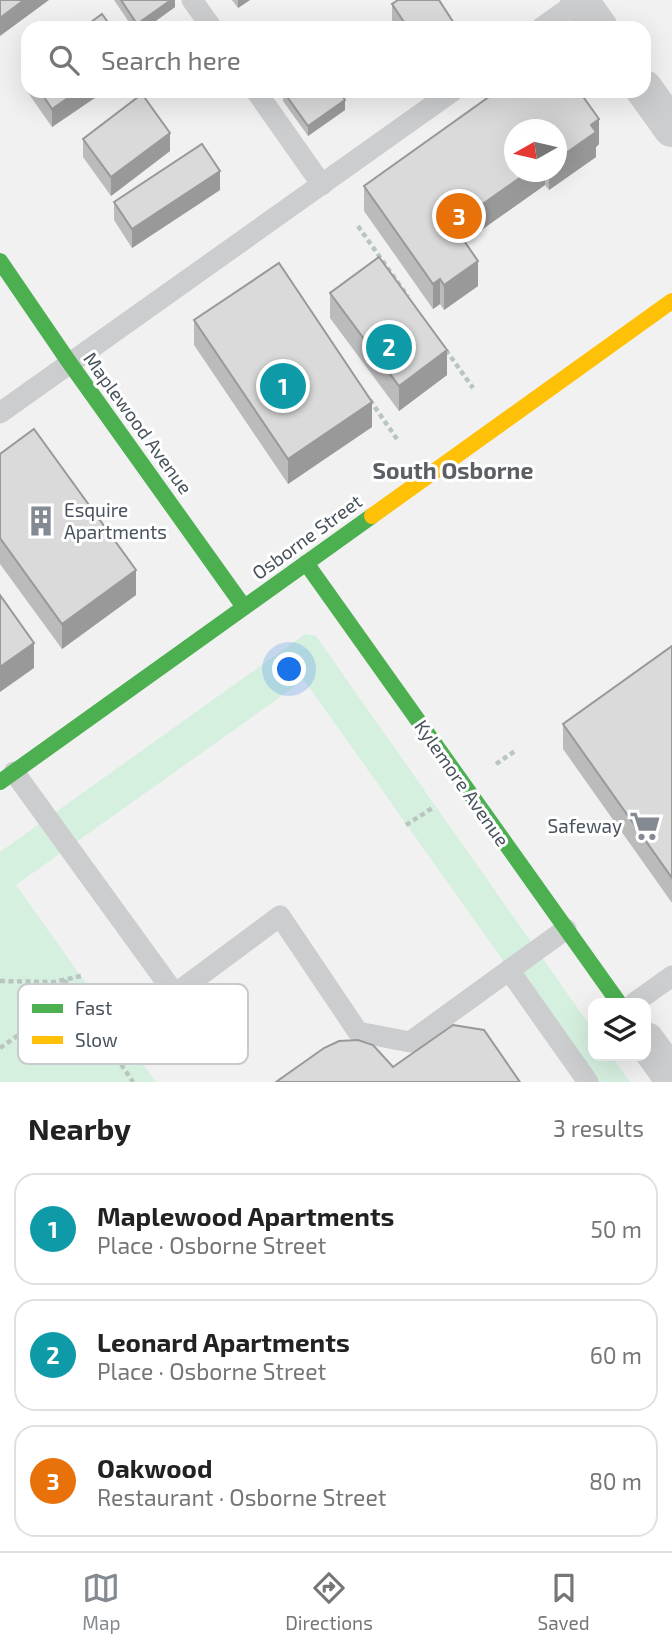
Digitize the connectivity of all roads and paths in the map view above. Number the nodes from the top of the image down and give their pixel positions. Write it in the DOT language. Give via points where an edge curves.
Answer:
graph roads {
  1 [pos="192,0"];
  2 [pos="579,0"];
  3 [pos="207,21"];
  4 [pos="550,21"];
  5 [pos="594,21"];
  6 [pos="261,98"];
  7 [pos="443,98"];
  8 [pos="650,98"];
  9 [pos="672,128"];
  10 [pos="322,185"];
  11 [pos="358,226"];
  12 [pos="0,261"];
  13 [pos="672,300"];
  14 [pos="412,302"];
  15 [pos="442,345"];
  16 [pos="69,362"];
  17 [pos="473,388"];
  18 [pos="368,398"];
  19 [pos="0,412"];
  20 [pos="399,442"];
  21 [pos="306,563"];
  22 [pos="244,607"];
  23 [pos="7,777"];
  24 [pos="566,929"];
  25 [pos="509,970"];
  26 [pos="81,976"];
  27 [pos="672,976"];
  28 [pos="64,980"];
  29 [pos="0,981"];
  30 [pos="66,984"];
  31 [pos="167,984"];
  32 [pos="188,984"];
  33 [pos="615,998"];
  34 [pos="641,998"];
  35 [pos="18,1035"];
  36 [pos="0,1048"];
  37 [pos="651,1048"];
  38 [pos="121,1064"];
  39 [pos="672,1077"];
  40 [pos="133,1082"];
  41 [pos="589,1082"];
  1 -- 3 [label="lane"];
  2 -- 4 [label="lane"];
  2 -- 5 [label="street"];
  6 -- 10 [label="lane"];
  7 -- 10 [label="lane"];
  8 -- 9 [label="street"];
  10 -- 16 [label="lane"];
  11 -- 14 [label="path"];
  12 -- 16 [label="street, Maplewood Avenue"];
  13 -- 21 [label="street, Osborne Street"];
  15 -- 17 [label="path"];
  16 -- 19 [label="lane"];
  16 -- 22 [label="street, Maplewood Avenue"];
  18 -- 20 [label="path"];
  21 -- 22 [label="street, Osborne Street"];
  21 -- 24 [label="street, Kylemore Avenue"];
  22 -- 23 [label="street, Osborne Street"];
  23 -- 31 [label="lane"];
  24 -- 25 [label="lane"];
  24 -- 33 [label="street, Kylemore Avenue"];
  25 -- 32 [label="lane" via="410,1042 358,1032 280,916"];
  25 -- 41 [label="lane"];
  26 -- 28 [label="path"];
  27 -- 34 [label="lane"];
  28 -- 29 [label="path"];
  28 -- 30 [label="path"];
  35 -- 36 [label="path"];
  37 -- 39 [label="street"];
  38 -- 40 [label="path"];
}
